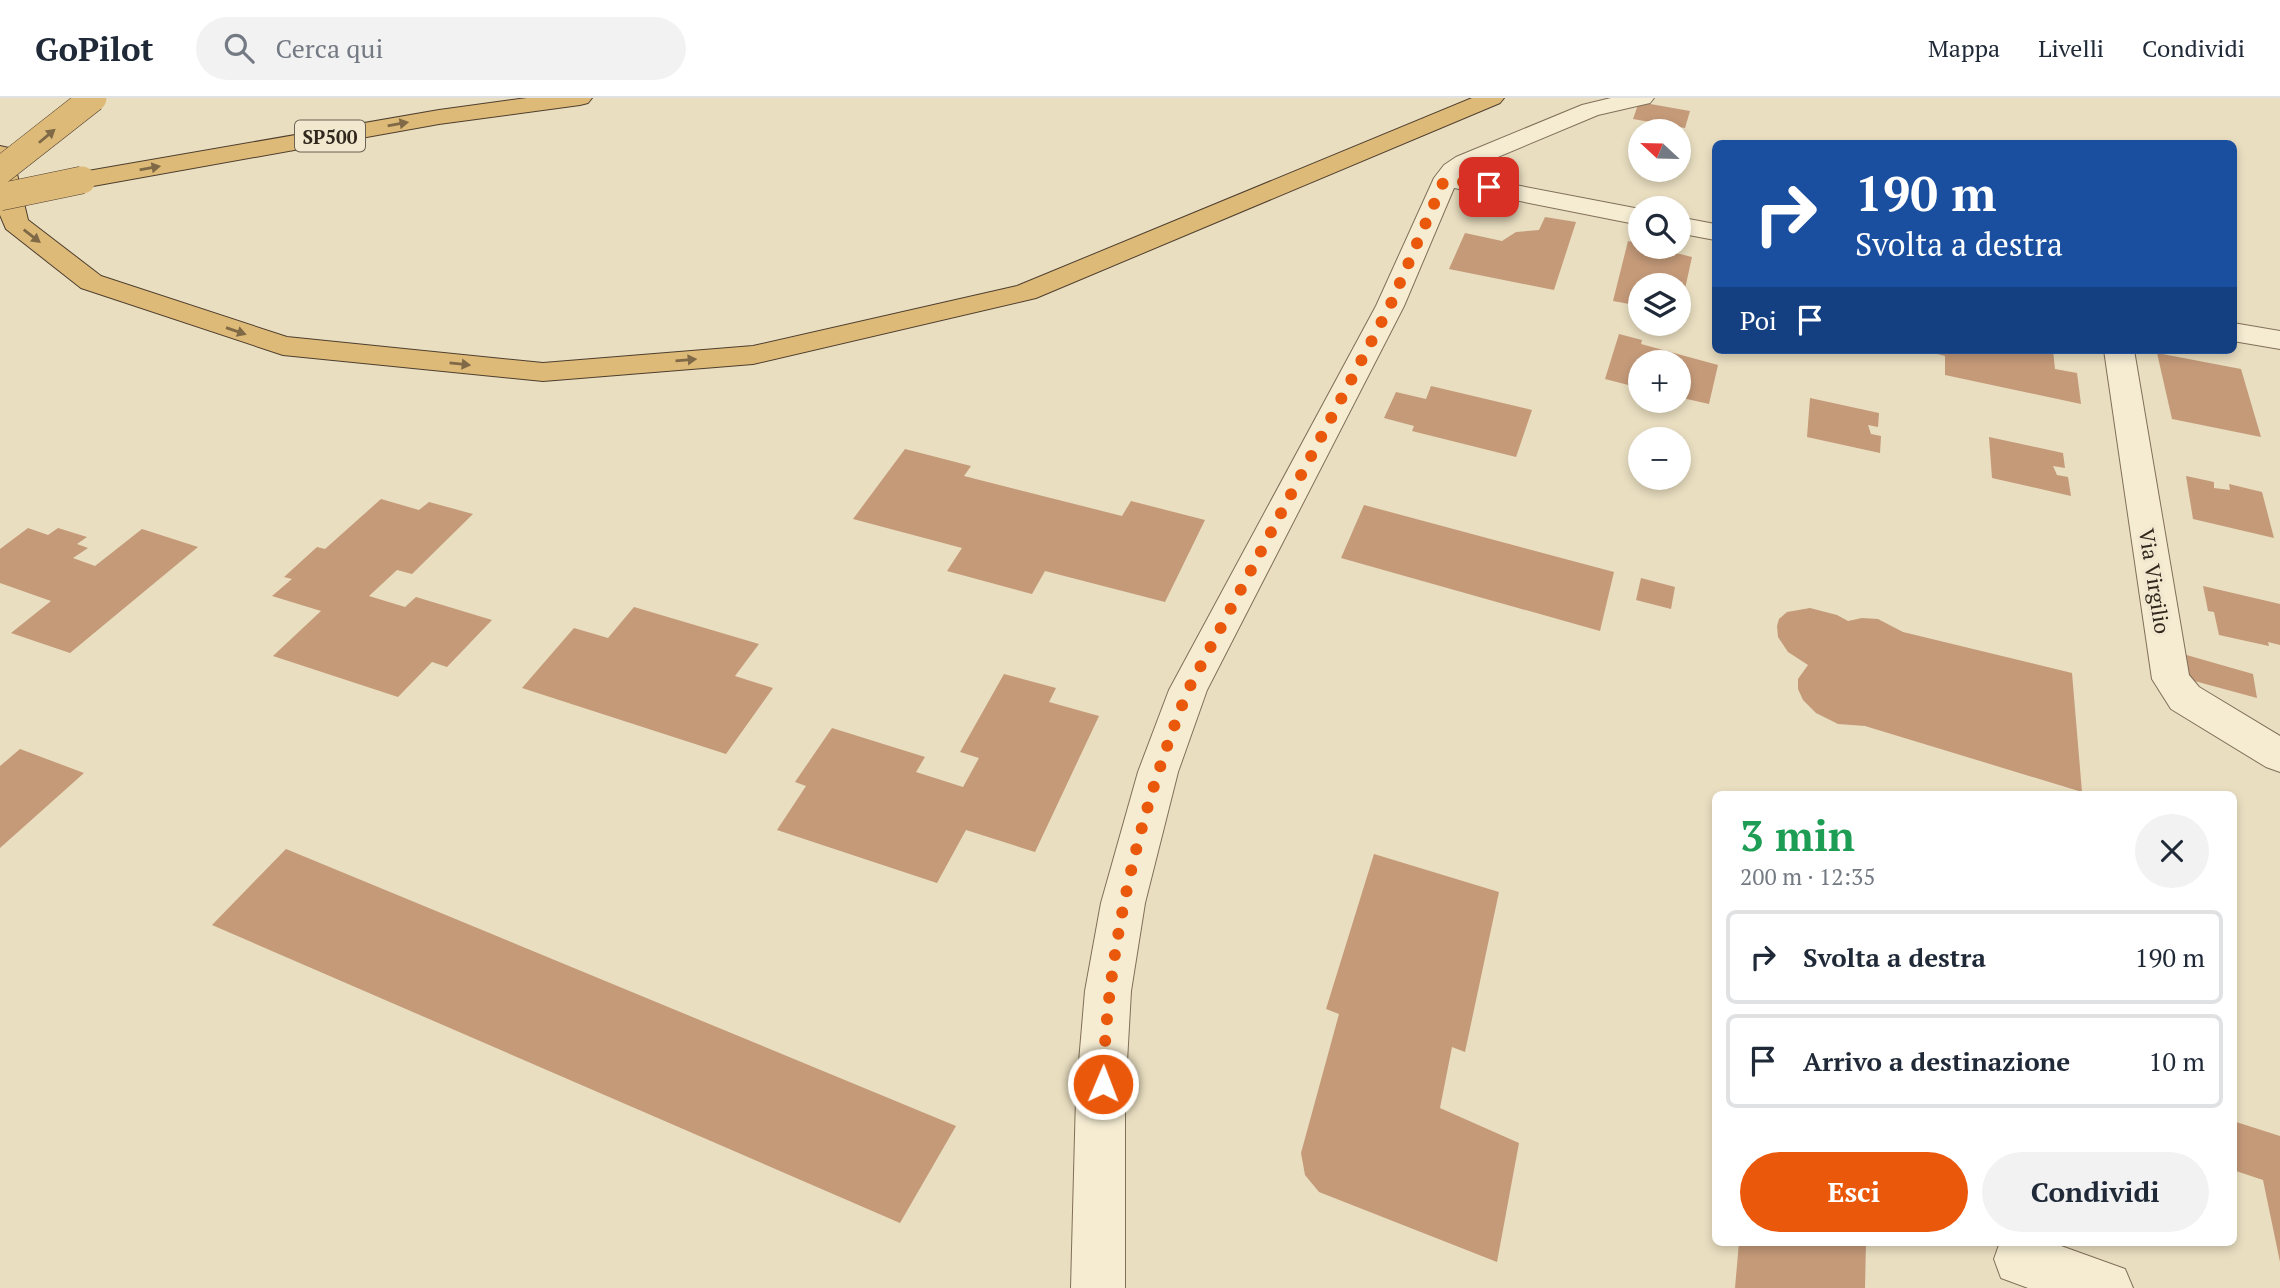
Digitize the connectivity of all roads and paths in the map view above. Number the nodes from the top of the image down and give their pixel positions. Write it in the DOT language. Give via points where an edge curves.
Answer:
graph roads {
  1 [pos="93,98"];
  2 [pos="447,98"];
  3 [pos="580,98"];
  4 [pos="1492,98"];
  5 [pos="1642,98"];
  6 [pos="1566,108"];
  7 [pos="0,153"];
  8 [pos="80,170"];
  9 [pos="0,173"];
  10 [pos="1443,183"];
  11 [pos="0,197"];
  12 [pos="1628,215"];
  13 [pos="1691,227"];
  14 [pos="1712,231"];
  15 [pos="2237,333"];
  16 [pos="2280,340"];
  17 [pos="2120,354"];
  18 [pos="2280,756"];
  19 [pos="2020,1259"];
  20 [pos="1097,1288"];
  21 [pos="2106,1288"];
  9 -- 1 [label="highway, one-way, bridge"];
  2 -- 8 [label="highway, SP500" via="330,114"];
  8 -- 3 [label="highway, SP500, one-way"];
  7 -- 4 [label="highway, one-way" via="15,222 91,282 283,346 543,372 752,355 1026,292"];
  5 -- 6 [label="street" via="1601,107"];
  6 -- 10 [label="street" via="1465,162"];
  8 -- 9 [label="highway, SP500"];
  8 -- 11 [label="highway, SP500, bridge"];
  10 -- 12 [label="street" via="1452,180"];
  10 -- 20 [label="street" via="1390,306 1188,690 1143,818 1104,1033"];
  13 -- 14 [label="street"];
  15 -- 16 [label="street"];
  17 -- 18 [label="street, Via Virgilio" via="2171,679 2192,702"];
  19 -- 21 [label="street"];
}
